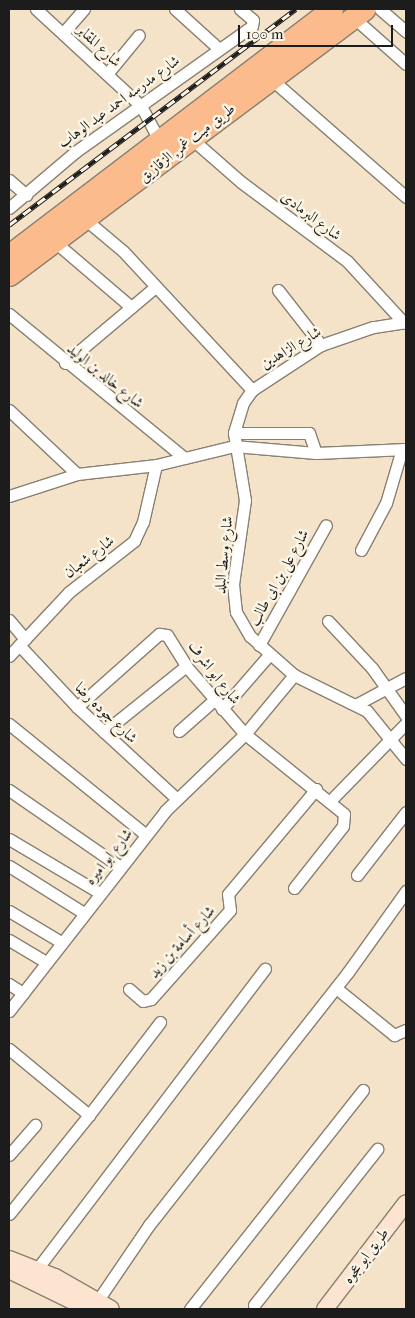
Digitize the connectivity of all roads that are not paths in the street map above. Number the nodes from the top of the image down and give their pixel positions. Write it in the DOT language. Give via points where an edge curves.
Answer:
graph roads {
  1 [pos="36,9"];
  2 [pos="84,9"];
  3 [pos="175,9"];
  4 [pos="240,9"];
  5 [pos="332,9"];
  6 [pos="380,9"];
  7 [pos="358,13"];
  8 [pos="406,32"];
  9 [pos="63,33"];
  10 [pos="139,35"];
  11 [pos="218,48"];
  12 [pos="406,64"];
  13 [pos="107,74"];
  14 [pos="270,78"];
  15 [pos="141,106"];
  16 [pos="159,140"];
  17 [pos="193,140"];
  18 [pos="9,180"];
  19 [pos="26,195"];
  20 [pos="406,197"];
  21 [pos="9,208"];
  22 [pos="86,220"];
  23 [pos="55,242"];
  24 [pos="9,255"];
  25 [pos="9,275"];
  26 [pos="154,288"];
  27 [pos="278,290"];
  28 [pos="132,307"];
  29 [pos="9,314"];
  30 [pos="405,323"];
  31 [pos="321,345"];
  32 [pos="65,363"];
  33 [pos="252,390"];
  34 [pos="9,410"];
  35 [pos="234,433"];
  36 [pos="234,446"];
  37 [pos="404,449"];
  38 [pos="316,453"];
  39 [pos="184,458"];
  40 [pos="156,465"];
  41 [pos="77,474"];
  42 [pos="11,492"];
  43 [pos="326,525"];
  44 [pos="361,550"];
  45 [pos="9,620"];
  46 [pos="328,622"];
  47 [pos="22,642"];
  48 [pos="259,644"];
  49 [pos="269,655"];
  50 [pos="9,656"];
  51 [pos="186,666"];
  52 [pos="294,675"];
  53 [pos="406,678"];
  54 [pos="386,685"];
  55 [pos="214,700"];
  56 [pos="357,704"];
  57 [pos="77,707"];
  58 [pos="222,709"];
  59 [pos="406,716"];
  60 [pos="406,723"];
  61 [pos="9,724"];
  62 [pos="179,731"];
  63 [pos="104,732"];
  64 [pos="246,734"];
  65 [pos="391,739"];
  66 [pos="406,759"];
  67 [pos="316,789"];
  68 [pos="9,790"];
  69 [pos="176,798"];
  70 [pos="330,801"];
  71 [pos="406,812"];
  72 [pos="146,834"];
  73 [pos="9,839"];
  74 [pos="9,866"];
  75 [pos="120,867"];
  76 [pos="357,875"];
  77 [pos="294,888"];
  78 [pos="406,890"];
  79 [pos="100,893"];
  80 [pos="9,911"];
  81 [pos="84,913"];
  82 [pos="9,940"];
  83 [pos="61,942"];
  84 [pos="46,962"];
  85 [pos="265,969"];
  86 [pos="9,984"];
  87 [pos="336,988"];
  88 [pos="129,989"];
  89 [pos="23,992"];
  90 [pos="9,1011"];
  91 [pos="160,1022"];
  92 [pos="406,1030"];
  93 [pos="9,1050"];
  94 [pos="364,1090"];
  95 [pos="89,1115"];
  96 [pos="35,1125"];
  97 [pos="377,1149"];
  98 [pos="9,1155"];
  99 [pos="406,1203"];
  100 [pos="9,1214"];
  101 [pos="9,1259"];
  102 [pos="37,1269"];
  103 [pos="9,1270"];
  104 [pos="99,1306"];
  105 [pos="254,1308"];
  106 [pos="190,1309"];
  107 [pos="325,1309"];
  1 -- 9 [label="street, شارع المقابر"];
  2 -- 9 [label="street"];
  3 -- 11 [label="street"];
  4 -- 11 [label="street, شارع مدرسه احمد عبد الوهاب" via="253,20 252,26"];
  5 -- 16 [label="highway, طريق ميت غمر, الزقازيق"];
  6 -- 8 [label="street"];
  7 -- 12 [label="street"];
  7 -- 14 [label="highway, طريق ميت غمر, الزقازيق"];
  9 -- 13 [label="street, شارع المقابر"];
  10 -- 13 [label="street"];
  11 -- 15 [label="street, شارع مدرسه احمد عبد الوهاب"];
  13 -- 15 [label="street, شارع المقابر"];
  14 -- 17 [label="highway, طريق ميت غمر, الزقازيق"];
  14 -- 20 [label="street"];
  15 -- 16 [label="street, شارع المقابر"];
  15 -- 19 [label="street, شارع مدرسه احمد عبد الوهاب" via="75,152"];
  16 -- 24 [label="highway, طريق ميت غمر, الزقازيق"];
  17 -- 22 [label="highway, طريق ميت غمر, الزقازيق"];
  17 -- 30 [label="street, شارع البرمادى" via="241,182 347,261"];
  18 -- 19 [label="street"];
  19 -- 21 [label="street, شارع مدرسه احمد عبد الوهاب"];
  22 -- 23 [label="highway, طريق ميت غمر, الزقازيق"];
  22 -- 26 [label="street" via="123,251"];
  23 -- 25 [label="highway, طريق ميت غمر, الزقازيق"];
  23 -- 28 [label="street"];
  26 -- 28 [label="street"];
  26 -- 33 [label="street"];
  27 -- 31 [label="street"];
  28 -- 32 [label="street"];
  29 -- 32 [label="street, شارع خالد بن الوليد"];
  30 -- 31 [label="street, شارع الزاهدين" via="364,329"];
  31 -- 33 [label="street, شارع الزاهدين"];
  32 -- 39 [label="street, شارع خالد بن الوليد"];
  33 -- 35 [label="street, شارع الزاهدين"];
  34 -- 41 [label="street"];
  35 -- 36 [label="street, شارع الزاهدين"];
  35 -- 38 [label="street" via="309,433"];
  36 -- 38 [label="street"];
  36 -- 39 [label="street"];
  36 -- 48 [label="street, شارع وسط البلد" via="245,500 233,600 242,624"];
  37 -- 38 [label="street"];
  37 -- 44 [label="street" via="386,503"];
  39 -- 40 [label="street"];
  40 -- 41 [label="street"];
  40 -- 47 [label="street, شارع شعبان" via="143,522 134,541 69,592"];
  41 -- 42 [label="street"];
  43 -- 48 [label="street, شارع على بن ابى طالب"];
  45 -- 47 [label="street, شارع جوده رضا"];
  46 -- 54 [label="street"];
  47 -- 50 [label="street, شارع شعبان"];
  47 -- 57 [label="street, شارع جوده رضا"];
  48 -- 49 [label="street, شارع وسط البلد"];
  49 -- 52 [label="street, شارع وسط البلد"];
  49 -- 58 [label="street"];
  51 -- 55 [label="street, شارع ابو اشرف"];
  51 -- 57 [label="street, شارع ابو اشرف" via="167,635 159,634"];
  51 -- 63 [label="street"];
  52 -- 56 [label="street, شارع وسط البلد"];
  52 -- 64 [label="street, شارع ابو اميره"];
  53 -- 54 [label="street"];
  54 -- 56 [label="street"];
  54 -- 59 [label="street"];
  55 -- 58 [label="street, شارع ابو اشرف"];
  55 -- 62 [label="street"];
  56 -- 65 [label="street, شارع وسط البلد"];
  57 -- 63 [label="street, شارع جوده رضا"];
  58 -- 64 [label="street, شارع ابو اشرف"];
  60 -- 65 [label="street"];
  61 -- 72 [label="street"];
  63 -- 69 [label="street, شارع جوده رضا"];
  64 -- 67 [label="street, شارع ابو اشرف"];
  64 -- 69 [label="street, شارع ابو اميره"];
  65 -- 66 [label="street, شارع وسط البلد"];
  65 -- 70 [label="street"];
  67 -- 70 [label="street, شارع ابو اشرف"];
  67 -- 88 [label="street, شارع أسامة بن زيد" via="228,894 230,910 151,999 143,1001"];
  68 -- 75 [label="street"];
  69 -- 72 [label="street, شارع ابو اميره"];
  70 -- 77 [label="street, شارع ابو اشرف" via="344,814 343,826"];
  71 -- 76 [label="street"];
  72 -- 75 [label="street, شارع ابو اميره"];
  73 -- 79 [label="street"];
  74 -- 81 [label="street"];
  75 -- 79 [label="street, شارع ابو اميره"];
  78 -- 87 [label="street"];
  79 -- 81 [label="street, شارع ابو اميره"];
  80 -- 83 [label="street"];
  81 -- 83 [label="street, شارع ابو اميره"];
  82 -- 84 [label="street"];
  83 -- 84 [label="street, شارع ابو اميره"];
  84 -- 89 [label="street, شارع ابو اميره"];
  85 -- 102 [label="street"];
  86 -- 89 [label="street"];
  87 -- 92 [label="street" via="394,1035"];
  87 -- 104 [label="street" via="149,1225"];
  89 -- 90 [label="street, شارع ابو اميره"];
  91 -- 95 [label="street"];
  93 -- 95 [label="street"];
  94 -- 106 [label="street"];
  95 -- 100 [label="street"];
  96 -- 98 [label="street"];
  97 -- 105 [label="street"];
  99 -- 107 [label="street, طريق ابو عجوه"];
  101 -- 102 [label="street"];
  102 -- 104 [label="street"];
  103 -- 104 [label="street"];
}
